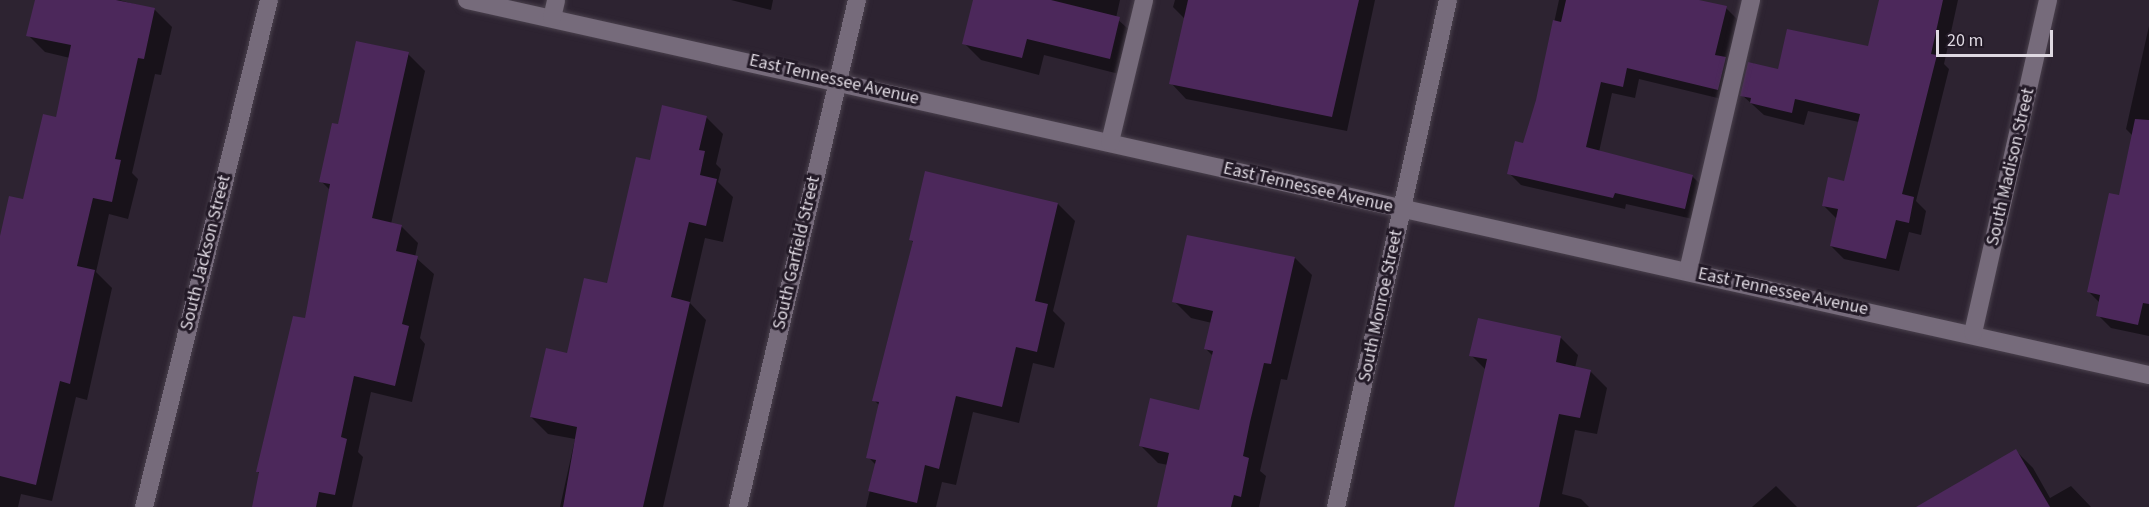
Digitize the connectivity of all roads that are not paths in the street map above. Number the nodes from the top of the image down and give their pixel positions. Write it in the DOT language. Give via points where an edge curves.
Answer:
graph roads {
  1 [pos="269,0"];
  2 [pos="468,0"];
  3 [pos="556,0"];
  4 [pos="857,0"];
  5 [pos="1144,0"];
  6 [pos="1448,0"];
  7 [pos="1750,0"];
  8 [pos="2048,0"];
  9 [pos="552,18"];
  10 [pos="838,80"];
  11 [pos="1110,142"];
  12 [pos="1402,210"];
  13 [pos="1688,271"];
  14 [pos="1974,333"];
  15 [pos="2149,375"];
  16 [pos="144,507"];
  17 [pos="738,507"];
  18 [pos="1336,507"];
  1 -- 16 [label="street, South Jackson Street"];
  2 -- 9 [label="street, East Tennessee Avenue"];
  3 -- 9 [label="street"];
  4 -- 10 [label="street, South Garfield Street"];
  5 -- 11 [label="street"];
  6 -- 12 [label="street, South Monroe Street"];
  7 -- 13 [label="street"];
  8 -- 14 [label="street, South Madison Street"];
  9 -- 10 [label="street, East Tennessee Avenue"];
  10 -- 11 [label="street, East Tennessee Avenue"];
  10 -- 17 [label="street, South Garfield Street"];
  11 -- 12 [label="street, East Tennessee Avenue"];
  12 -- 13 [label="street, East Tennessee Avenue"];
  12 -- 18 [label="street, South Monroe Street"];
  13 -- 14 [label="street, East Tennessee Avenue"];
  14 -- 15 [label="street, East Tennessee Avenue"];
}
